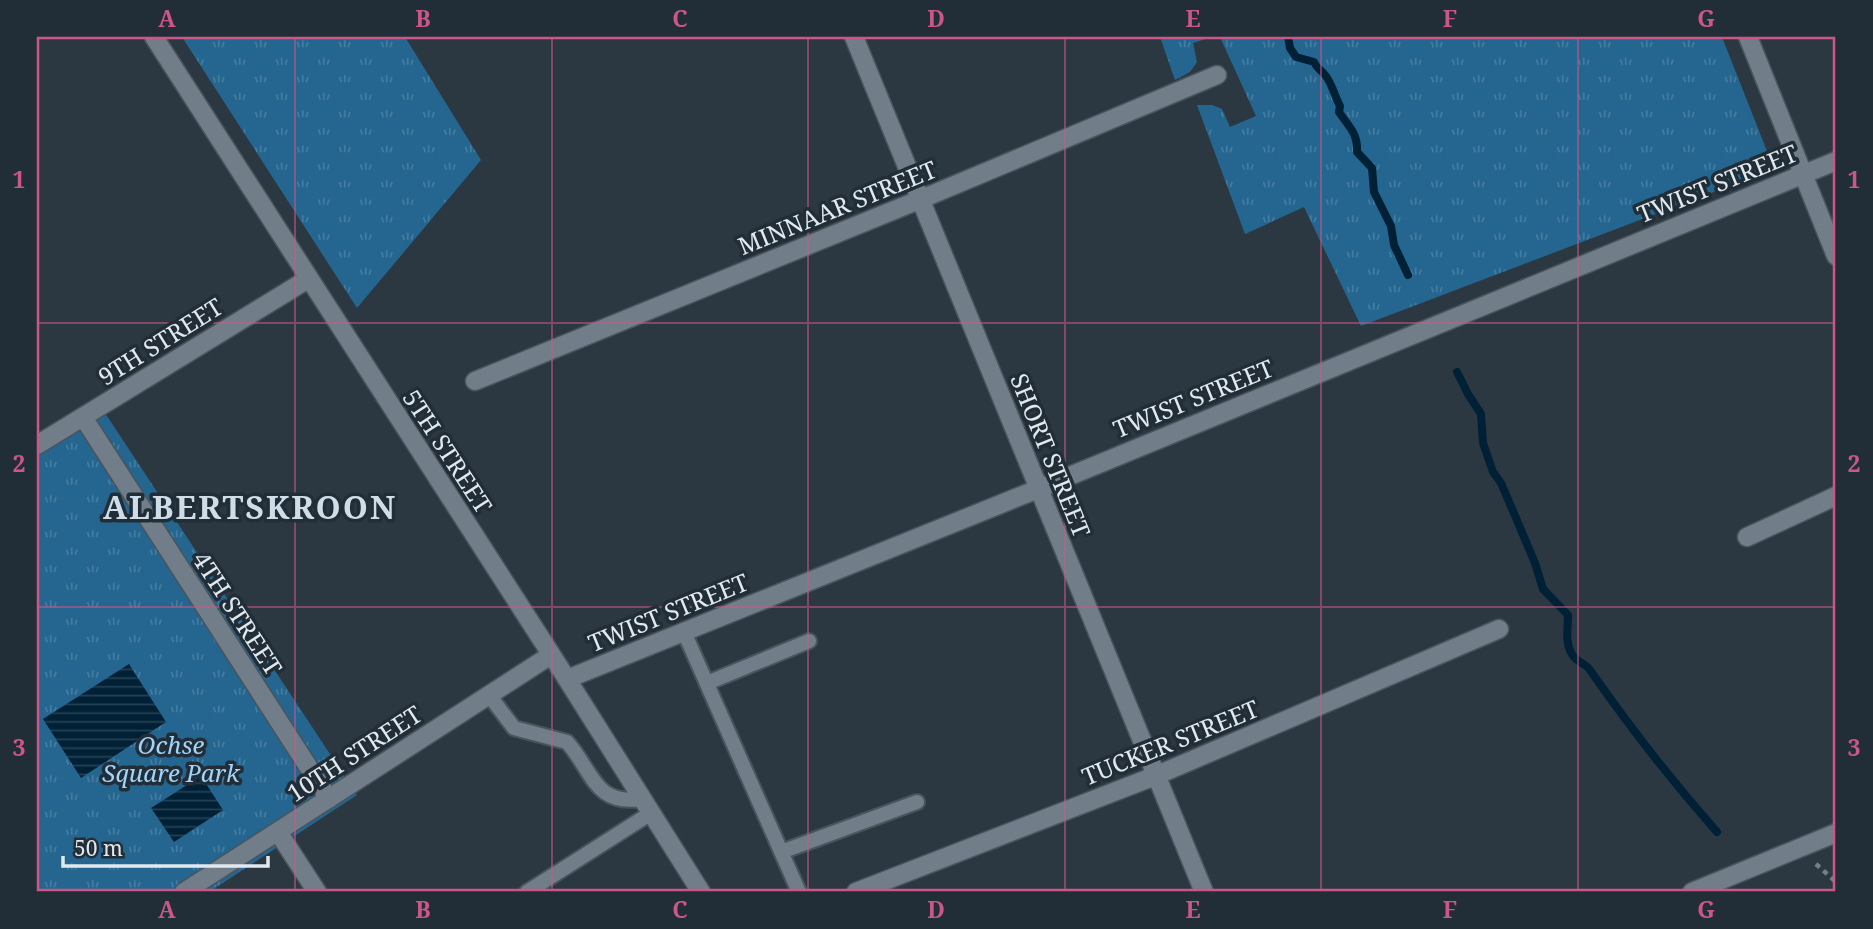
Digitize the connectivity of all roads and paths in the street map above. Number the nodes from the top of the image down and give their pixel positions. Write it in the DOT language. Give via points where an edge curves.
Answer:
graph roads {
  1 [pos="154,37"];
  2 [pos="854,37"];
  3 [pos="1748,37"];
  4 [pos="1217,75"];
  5 [pos="1836,161"];
  6 [pos="1805,173"];
  7 [pos="919,200"];
  8 [pos="1836,257"];
  9 [pos="308,279"];
  10 [pos="475,381"];
  11 [pos="83,417"];
  12 [pos="37,444"];
  13 [pos="1038,489"];
  14 [pos="1836,496"];
  15 [pos="1748,537"];
  16 [pos="1499,629"];
  17 [pos="684,632"];
  18 [pos="809,641"];
  19 [pos="551,655"];
  20 [pos="567,679"];
  21 [pos="707,683"];
  22 [pos="489,695"];
  23 [pos="1154,776"];
  24 [pos="329,799"];
  25 [pos="917,802"];
  26 [pos="647,806"];
  27 [pos="278,832"];
  28 [pos="1836,833"];
  29 [pos="781,852"];
  30 [pos="184,892"];
  31 [pos="317,892"];
  32 [pos="527,892"];
  33 [pos="701,892"];
  34 [pos="799,892"];
  35 [pos="856,892"];
  36 [pos="1203,892"];
  37 [pos="1692,892"];
  1 -- 9 [label="street, 5TH STREET"];
  2 -- 7 [label="street, SHORT STREET"];
  3 -- 6 [label="street"];
  4 -- 7 [label="street, MINNAAR STREET"];
  5 -- 6 [label="street, TWIST STREET"];
  6 -- 8 [label="street"];
  6 -- 13 [label="street, TWIST STREET"];
  7 -- 10 [label="street, MINNAAR STREET"];
  7 -- 13 [label="street, SHORT STREET"];
  9 -- 11 [label="street, 9TH STREET"];
  9 -- 19 [label="street, 5TH STREET"];
  11 -- 12 [label="street, 9TH STREET"];
  11 -- 24 [label="street, 4TH STREET"];
  13 -- 17 [label="street, TWIST STREET"];
  13 -- 23 [label="street, SHORT STREET"];
  14 -- 15 [label="street"];
  16 -- 23 [label="street, TUCKER STREET"];
  17 -- 20 [label="street, TWIST STREET"];
  17 -- 21 [label="lane"];
  18 -- 21 [label="lane"];
  19 -- 20 [label="street, 5TH STREET"];
  19 -- 22 [label="street, 10TH STREET"];
  20 -- 26 [label="street, 5TH STREET"];
  21 -- 29 [label="lane"];
  22 -- 24 [label="street, 10TH STREET"];
  22 -- 26 [label="lane" via="514,728 567,742 606,794"];
  23 -- 35 [label="street, TUCKER STREET"];
  23 -- 36 [label="street, SHORT STREET"];
  24 -- 27 [label="street, 10TH STREET"];
  25 -- 29 [label="lane"];
  26 -- 32 [label="lane"];
  26 -- 33 [label="street, 5TH STREET"];
  27 -- 30 [label="street, 10TH STREET"];
  27 -- 31 [label="street"];
  28 -- 37 [label="street"];
  29 -- 34 [label="lane"];
}
